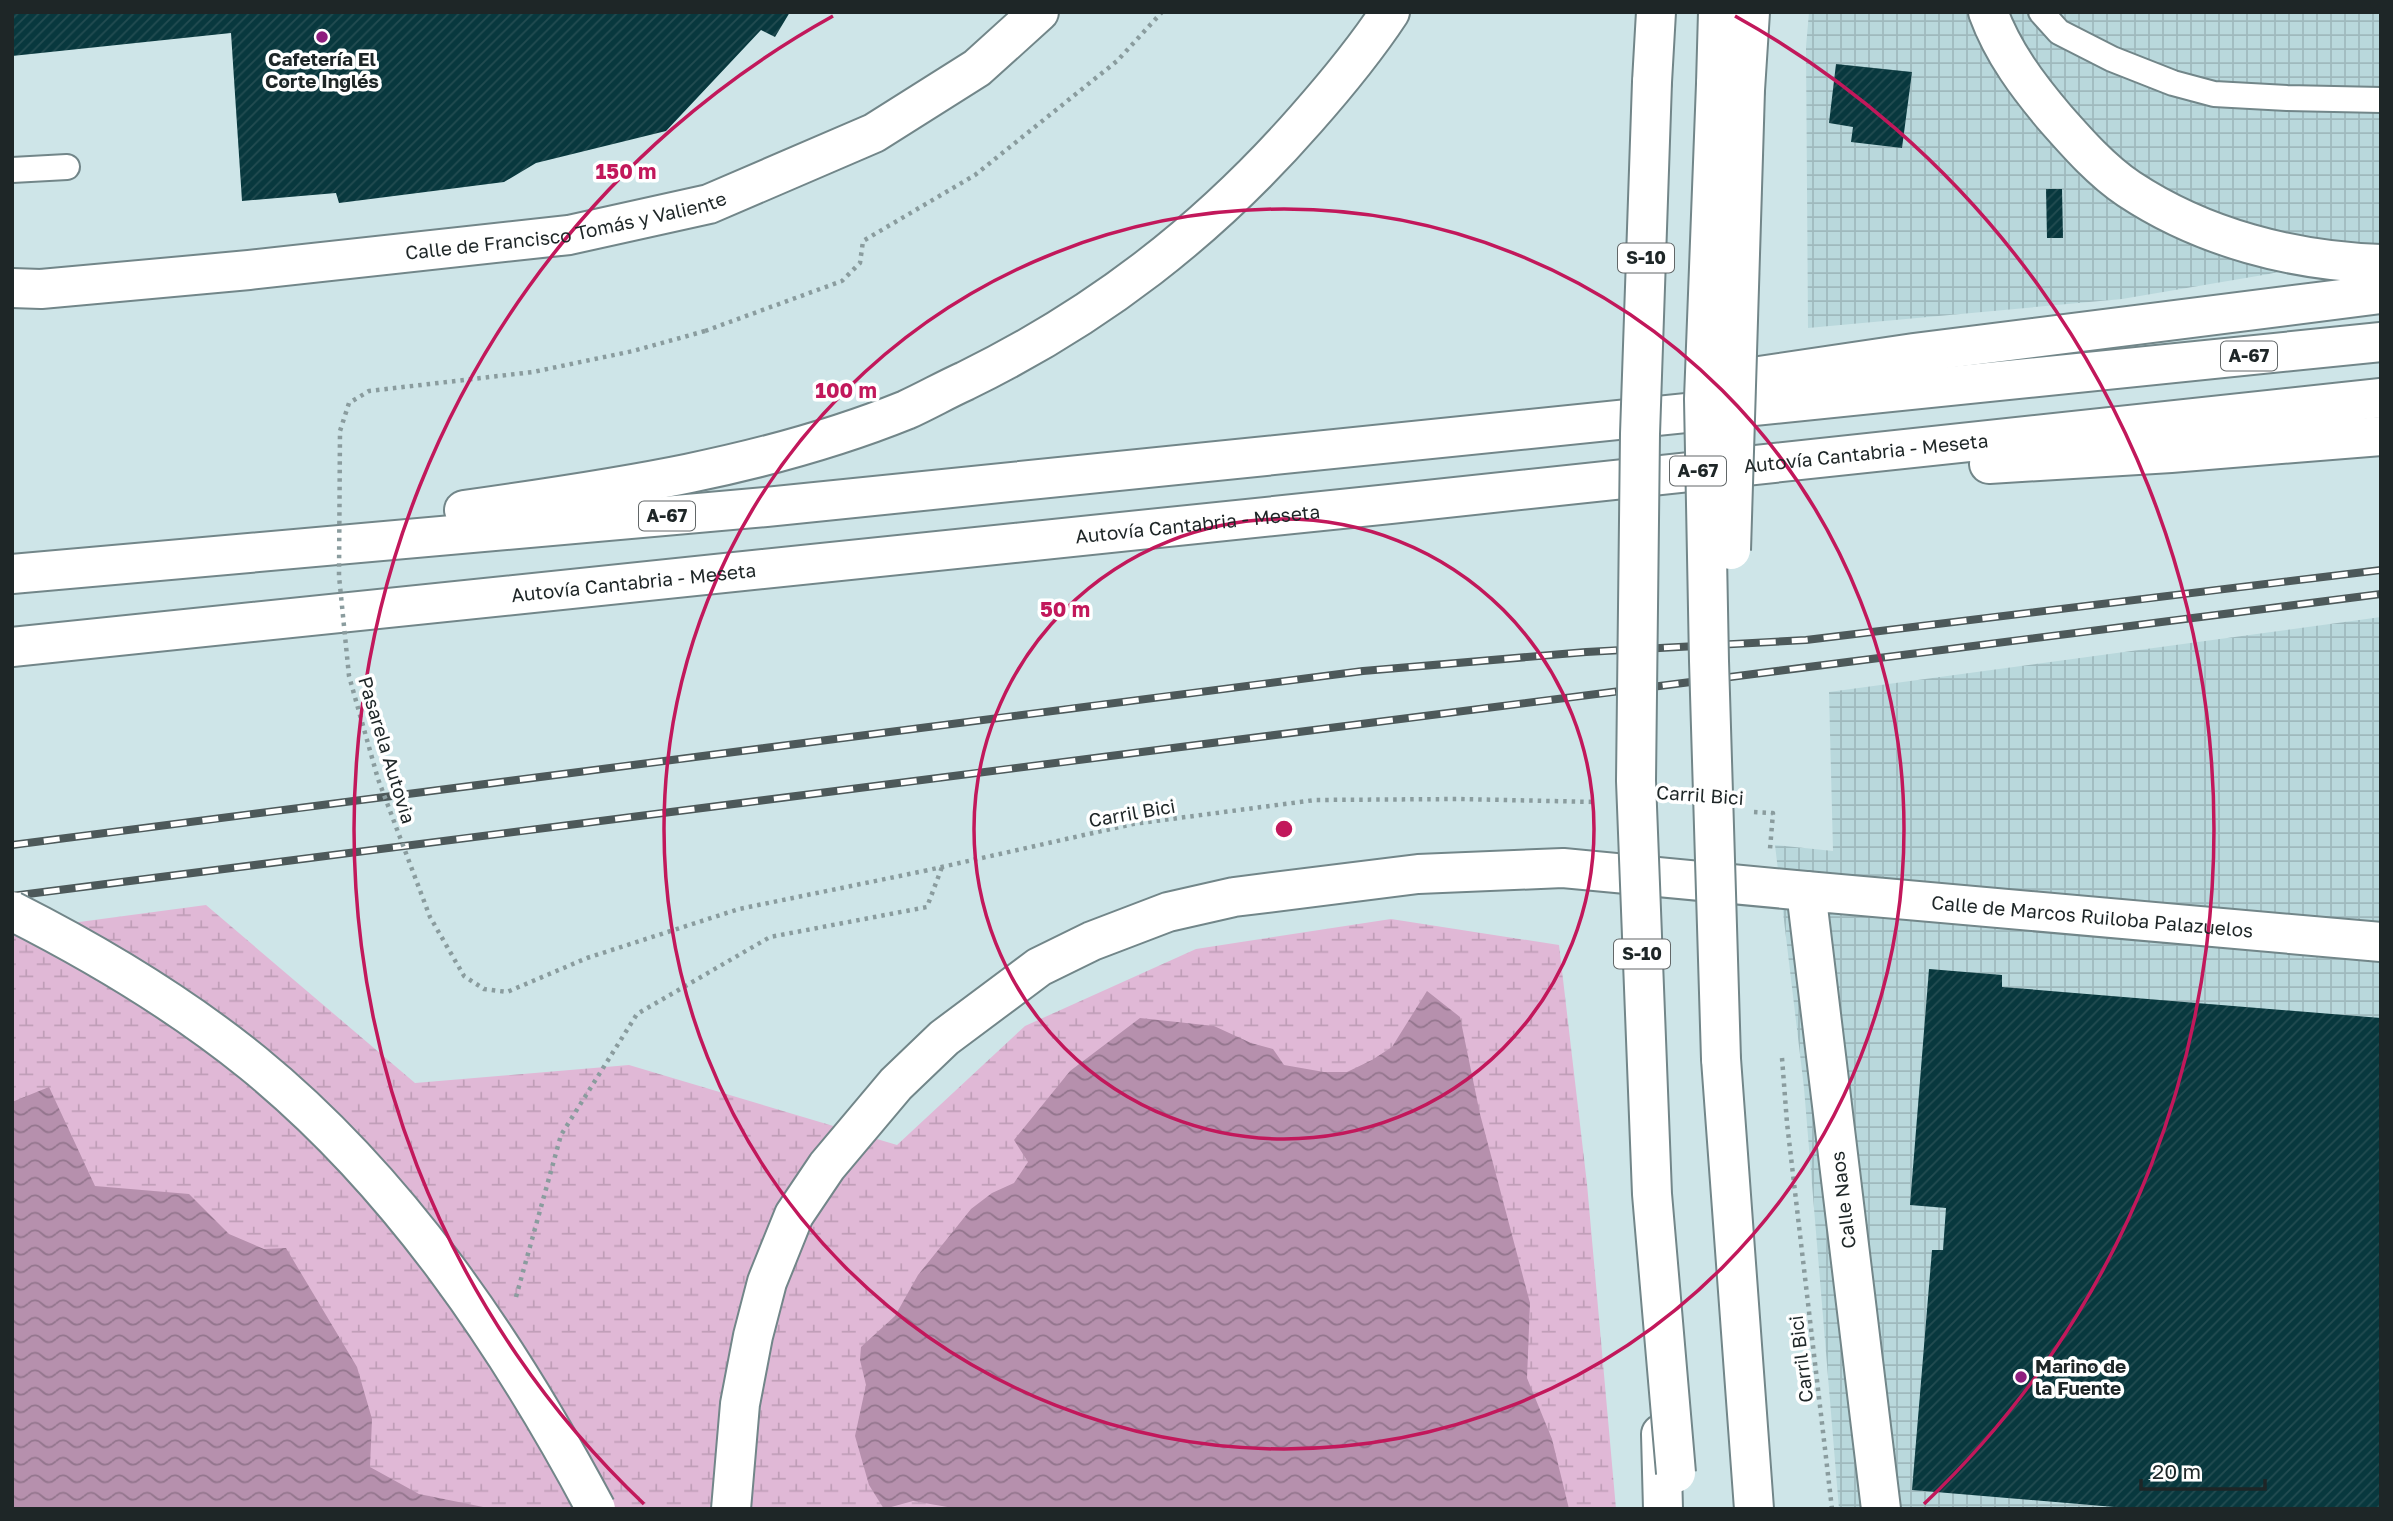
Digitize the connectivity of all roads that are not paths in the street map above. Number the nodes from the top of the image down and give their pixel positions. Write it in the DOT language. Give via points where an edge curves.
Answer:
graph roads {
  1 [pos="1040,12"];
  2 [pos="1390,12"];
  3 [pos="1629,12"];
  4 [pos="1656,12"];
  5 [pos="1718,12"];
  6 [pos="1750,12"];
  7 [pos="1988,12"];
  8 [pos="2041,12"];
  9 [pos="1640,82"];
  10 [pos="1730,87"];
  11 [pos="2381,100"];
  12 [pos="67,167"];
  13 [pos="12,170"];
  14 [pos="2381,264"];
  15 [pos="2381,294"];
  16 [pos="22,296"];
  17 [pos="2381,342"];
  18 [pos="2381,398"];
  19 [pos="2381,436"];
  20 [pos="1320,449"];
  21 [pos="1390,504"];
  22 [pos="12,571"];
  23 [pos="12,647"];
  24 [pos="1806,891"];
  25 [pos="12,911"];
  26 [pos="2381,942"];
  27 [pos="1670,1491"];
  28 [pos="596,1509"];
  29 [pos="731,1509"];
  30 [pos="1754,1509"];
  31 [pos="1881,1509"];
  1 -- 16 [label="main road, Calle de Francisco Tomás y Valiente" via="977,68 874,133 709,204 569,235"];
  2 -- 22 [label="main road" via="1336,85 1275,155 1205,223 1083,315 907,409 847,431 677,477"];
  3 -- 9 [label="main road"];
  4 -- 9 [label="main road"];
  5 -- 10 [label="main road"];
  6 -- 10 [label="main road"];
  7 -- 14 [label="main road" via="2018,72 2040,101 2128,188 2201,226 2274,251 2310,259"];
  8 -- 11 [label="lane" via="2059,32 2112,59 2214,94"];
  9 -- 27 [label="main road, S-10, bridge" via="1636,781 1652,1194"];
  10 -- 30 [label="main road, bridge" via="1729,626 1721,1059"];
  12 -- 13 [label="lane"];
  15 -- 20 [label="main road" via="1887,357 1594,400"];
  17 -- 20 [label="main road, A-67"];
  18 -- 21 [label="main road, Autovía Cantabria - Meseta / A-67"];
  19 -- 21 [label="main road"];
  20 -- 22 [label="main road, A-67" via="753,508"];
  21 -- 23 [label="main road, Autovía Cantabria - Meseta / A-67"];
  24 -- 26 [label="main road, Calle de Marcos Ruiloba Palazuelos"];
  24 -- 29 [label="main road, Calle de Marcos Ruiloba Palazuelos" via="1563,868 1418,874 1234,897 1168,912 1039,967 944,1038 896,1084 827,1166 794,1215 767,1282 753,1336 740,1404"];
  24 -- 31 [label="main road, Calle Naos"];
  25 -- 28 [label="main road, bridge" via="139,982 224,1041 286,1092 367,1173 430,1247 500,1345"];
}
